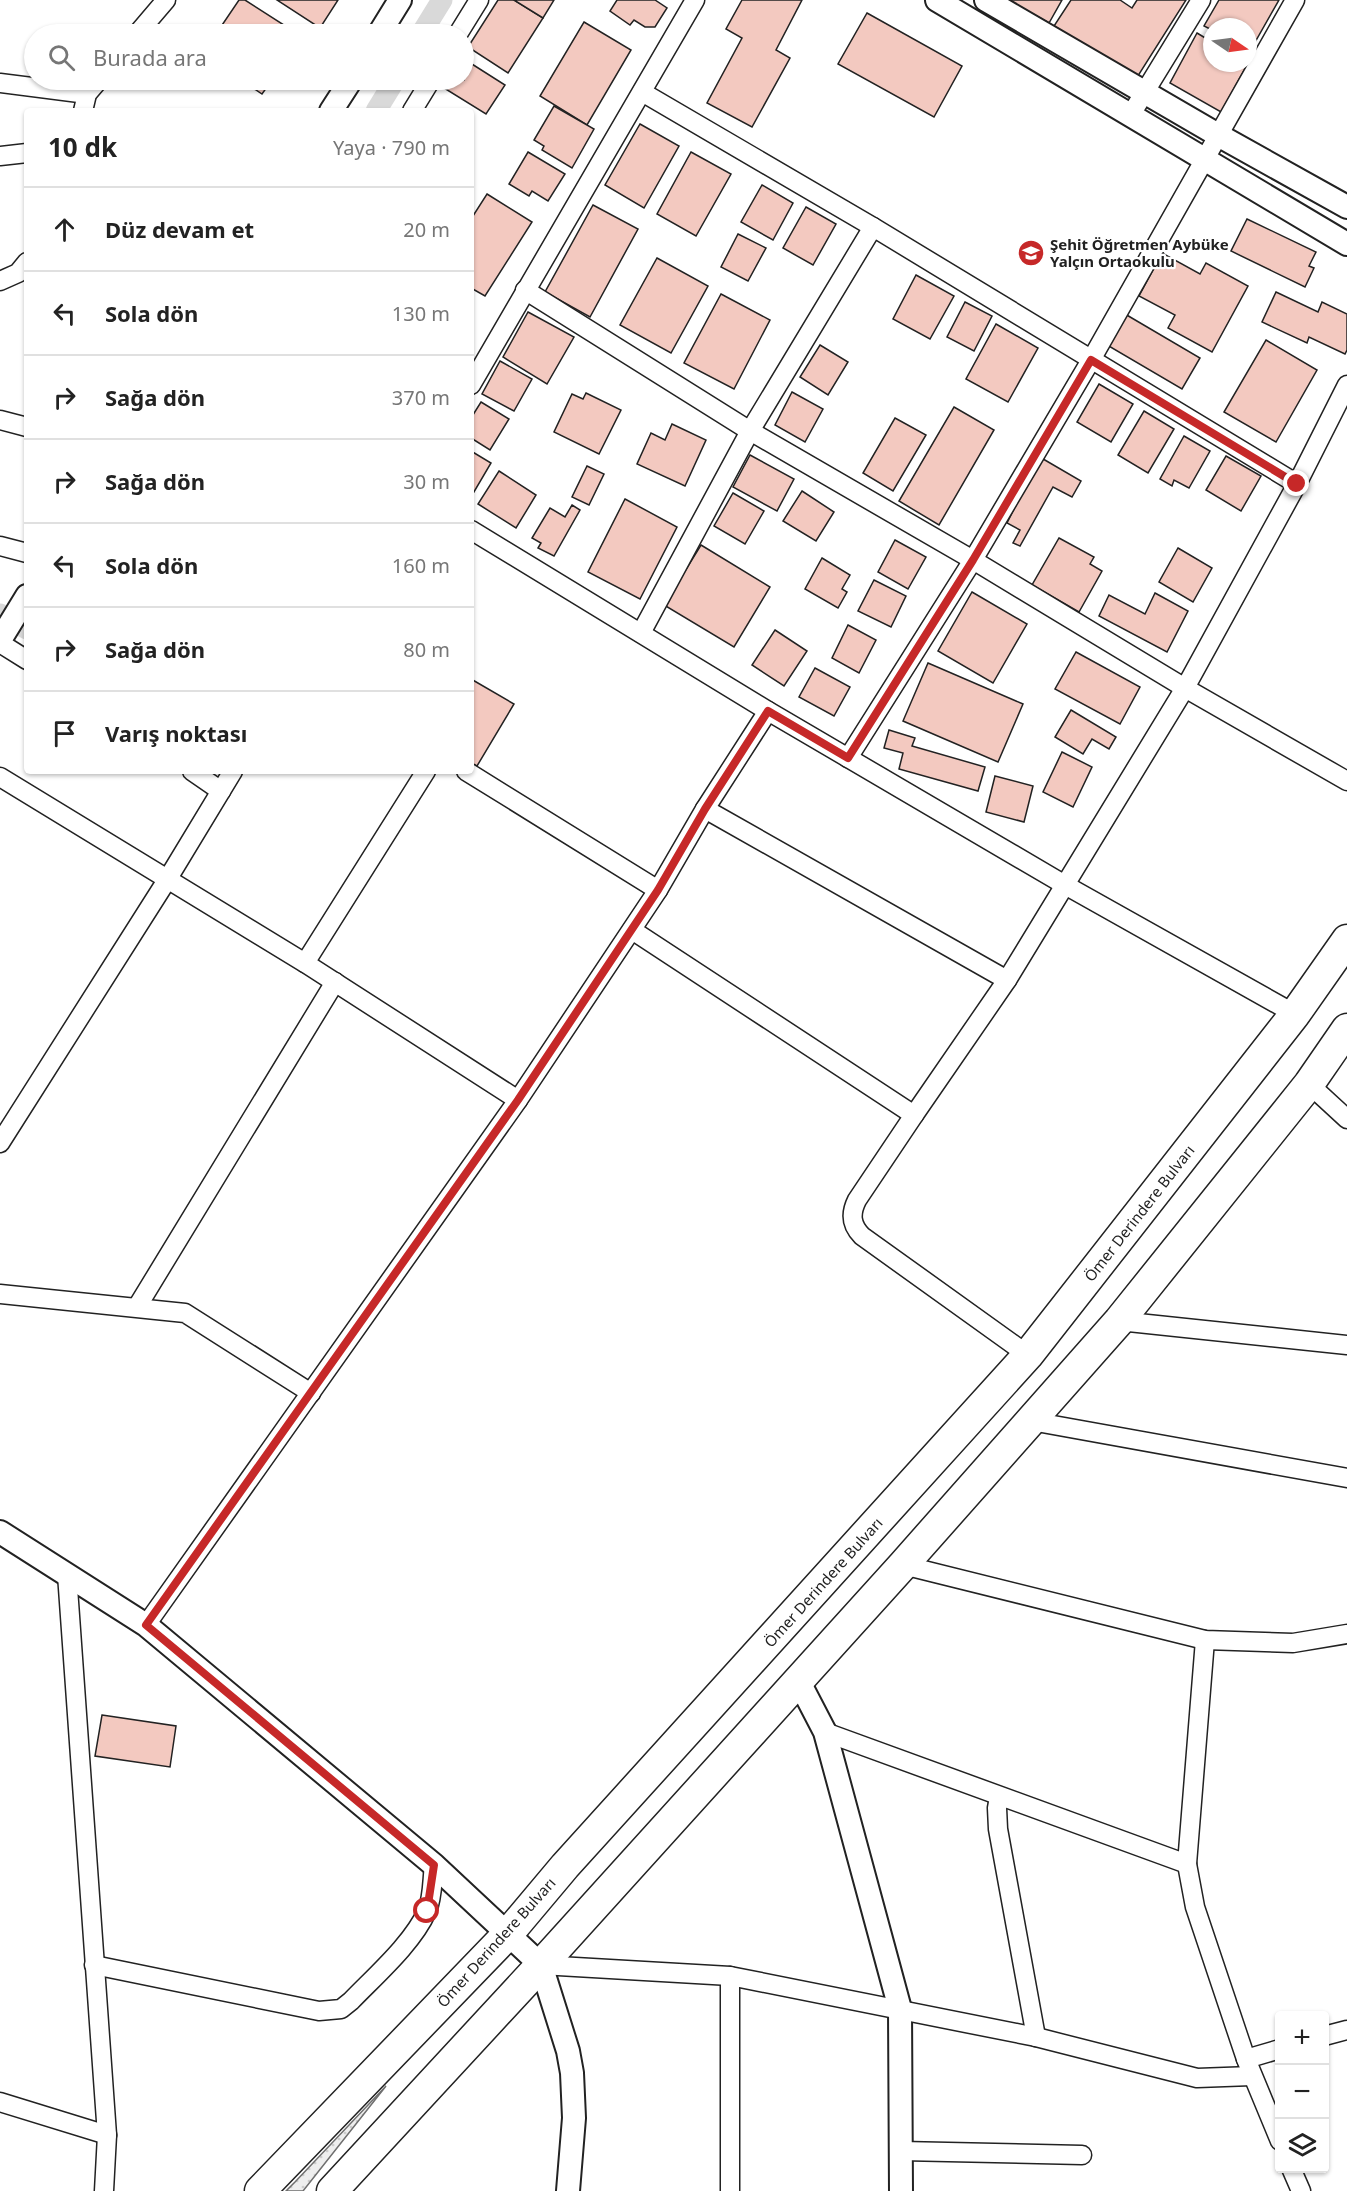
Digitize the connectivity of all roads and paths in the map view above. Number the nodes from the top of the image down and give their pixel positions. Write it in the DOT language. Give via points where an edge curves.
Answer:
graph roads {
  1 [pos="166,0"];
  2 [pos="400,0"];
  3 [pos="479,0"];
  4 [pos="695,0"];
  5 [pos="937,0"];
  6 [pos="986,0"];
  7 [pos="1201,0"];
  8 [pos="1295,0"];
  9 [pos="146,24"];
  10 [pos="385,24"];
  11 [pos="464,24"];
  12 [pos="0,83"];
  13 [pos="24,88"];
  14 [pos="31,90"];
  15 [pos="345,90"];
  16 [pos="425,90"];
  17 [pos="642,92"];
  18 [pos="1145,93"];
  19 [pos="85,102"];
  20 [pos="333,108"];
  21 [pos="413,108"];
  22 [pos="1130,116"];
  23 [pos="1218,135"];
  24 [pos="24,153"];
  25 [pos="0,156"];
  26 [pos="1204,160"];
  27 [pos="1347,207"];
  28 [pos="873,227"];
  29 [pos="1347,244"];
  30 [pos="24,266"];
  31 [pos="0,281"];
  32 [pos="525,290"];
  33 [pos="1091,360"];
  34 [pos="474,380"];
  35 [pos="1347,385"];
  36 [pos="0,420"];
  37 [pos="24,426"];
  38 [pos="750,431"];
  39 [pos="1297,484"];
  40 [pos="474,532"];
  41 [pos="0,546"];
  42 [pos="24,552"];
  43 [pos="973,560"];
  44 [pos="24,601"];
  45 [pos="641,633"];
  46 [pos="0,641"];
  47 [pos="24,658"];
  48 [pos="1185,688"];
  49 [pos="768,711"];
  50 [pos="848,758"];
  51 [pos="196,774"];
  52 [pos="231,774"];
  53 [pos="424,774"];
  54 [pos="471,774"];
  55 [pos="0,777"];
  56 [pos="1347,781"];
  57 [pos="221,791"];
  58 [pos="705,809"];
  59 [pos="167,880"];
  60 [pos="1065,885"];
  61 [pos="658,890"];
  62 [pos="632,930"];
  63 [pos="1347,940"];
  64 [pos="305,963"];
  65 [pos="1006,980"];
  66 [pos="335,982"];
  67 [pos="1295,1014"];
  68 [pos="1347,1029"];
  69 [pos="1309,1084"];
  70 [pos="518,1100"];
  71 [pos="914,1115"];
  72 [pos="1347,1119"];
  73 [pos="0,1143"];
  74 [pos="0,1294"];
  75 [pos="137,1307"];
  76 [pos="1119,1321"];
  77 [pos="1347,1345"];
  78 [pos="1028,1355"];
  79 [pos="311,1393"];
  80 [pos="1031,1421"];
  81 [pos="1347,1478"];
  82 [pos="0,1532"];
  83 [pos="903,1565"];
  84 [pos="67,1574"];
  85 [pos="146,1625"];
  86 [pos="1347,1634"];
  87 [pos="1205,1640"];
  88 [pos="798,1680"];
  89 [pos="825,1732"];
  90 [pos="999,1797"];
  91 [pos="1187,1864"];
  92 [pos="434,1865"];
  93 [pos="507,1935"];
  94 [pos="94,1965"];
  95 [pos="541,1965"];
  96 [pos="730,1976"];
  97 [pos="900,2009"];
  98 [pos="1347,2030"];
  99 [pos="1329,2035"];
  100 [pos="1036,2037"];
  101 [pos="1275,2052"];
  102 [pos="1249,2068"];
  103 [pos="0,2102"];
  104 [pos="1275,2129"];
  105 [pos="107,2135"];
  106 [pos="901,2151"];
  107 [pos="1082,2155"];
  108 [pos="1293,2173"];
  109 [pos="104,2191"];
  110 [pos="260,2191"];
  111 [pos="332,2191"];
  112 [pos="568,2191"];
  113 [pos="730,2191"];
  114 [pos="901,2191"];
  115 [pos="1301,2191"];
  1 -- 9 [label="street"];
  2 -- 10 [label="street"];
  3 -- 11 [label="street"];
  4 -- 17 [label="street"];
  5 -- 22 [label="street"];
  6 -- 18 [label="street"];
  7 -- 18 [label="street"];
  8 -- 23 [label="street"];
  12 -- 13 [label="street"];
  14 -- 19 [label="street"];
  15 -- 20 [label="street"];
  16 -- 21 [label="street"];
  17 -- 28 [label="street"];
  17 -- 32 [label="street"];
  18 -- 22 [label="street"];
  18 -- 23 [label="street"];
  22 -- 26 [label="street"];
  23 -- 26 [label="street"];
  23 -- 27 [label="street"];
  24 -- 25 [label="street"];
  26 -- 29 [label="street"];
  26 -- 33 [label="street"];
  28 -- 33 [label="street"];
  28 -- 38 [label="street"];
  30 -- 31 [label="street"];
  32 -- 34 [label="street"];
  32 -- 38 [label="street"];
  33 -- 39 [label="street"];
  33 -- 43 [label="street"];
  35 -- 39 [label="street"];
  36 -- 37 [label="street"];
  38 -- 43 [label="street"];
  38 -- 45 [label="street"];
  39 -- 48 [label="street"];
  40 -- 45 [label="street"];
  41 -- 42 [label="street"];
  43 -- 48 [label="street"];
  43 -- 50 [label="street"];
  44 -- 46 [label="street"];
  45 -- 49 [label="street"];
  46 -- 47 [label="street"];
  48 -- 56 [label="street"];
  48 -- 60 [label="street"];
  49 -- 50 [label="street"];
  49 -- 58 [label="street"];
  50 -- 60 [label="street"];
  51 -- 57 [label="street"];
  52 -- 57 [label="street"];
  53 -- 64 [label="street"];
  54 -- 61 [label="street"];
  55 -- 59 [label="street"];
  57 -- 59 [label="street"];
  58 -- 61 [label="street"];
  58 -- 65 [label="street"];
  59 -- 64 [label="street"];
  59 -- 73 [label="street"];
  60 -- 65 [label="street"];
  60 -- 67 [label="street"];
  61 -- 62 [label="street"];
  62 -- 70 [label="street"];
  62 -- 71 [label="street"];
  63 -- 67 [label="highway, Ömer Derindere Bulvarı"];
  64 -- 66 [label="street"];
  65 -- 71 [label="street"];
  66 -- 70 [label="street"];
  66 -- 75 [label="street"];
  67 -- 78 [label="highway, Ömer Derindere Bulvarı"];
  68 -- 69 [label="highway"];
  69 -- 72 [label="street"];
  69 -- 76 [label="highway"];
  70 -- 79 [label="street"];
  71 -- 78 [label="street" via="857,1200 853,1223 862,1236"];
  74 -- 75 [label="street"];
  75 -- 79 [label="street" via="184,1313"];
  76 -- 77 [label="street"];
  76 -- 80 [label="highway"];
  78 -- 93 [label="highway, Ömer Derindere Bulvarı"];
  79 -- 85 [label="street"];
  80 -- 81 [label="street"];
  80 -- 83 [label="highway"];
  82 -- 84 [label="street"];
  83 -- 87 [label="street"];
  83 -- 88 [label="highway"];
  84 -- 85 [label="street"];
  84 -- 94 [label="street"];
  85 -- 92 [label="street"];
  86 -- 87 [label="street" via="1293,1643"];
  87 -- 91 [label="street"];
  88 -- 89 [label="street"];
  88 -- 95 [label="highway"];
  89 -- 90 [label="street"];
  89 -- 97 [label="street"];
  90 -- 91 [label="street"];
  90 -- 100 [label="street" via="998,1829"];
  91 -- 102 [label="street" via="1195,1907"];
  92 -- 93 [label="street"];
  92 -- 94 [label="street" via="427,1911 414,1934 341,2009 319,2011"];
  93 -- 95 [label="street"];
  93 -- 110 [label="highway, Ömer Derindere Bulvarı"];
  94 -- 105 [label="street"];
  95 -- 96 [label="street"];
  95 -- 111 [label="highway"];
  95 -- 112 [label="street" via="572,2073 574,2118"];
  96 -- 97 [label="street"];
  96 -- 113 [label="street"];
  97 -- 100 [label="street"];
  97 -- 106 [label="street"];
  98 -- 99 [label="street"];
  100 -- 102 [label="street" via="1197,2078"];
  101 -- 102 [label="street"];
  102 -- 104 [label="street"];
  103 -- 105 [label="street"];
  105 -- 109 [label="street"];
  106 -- 107 [label="street"];
  106 -- 114 [label="street"];
  108 -- 115 [label="street"];
}
